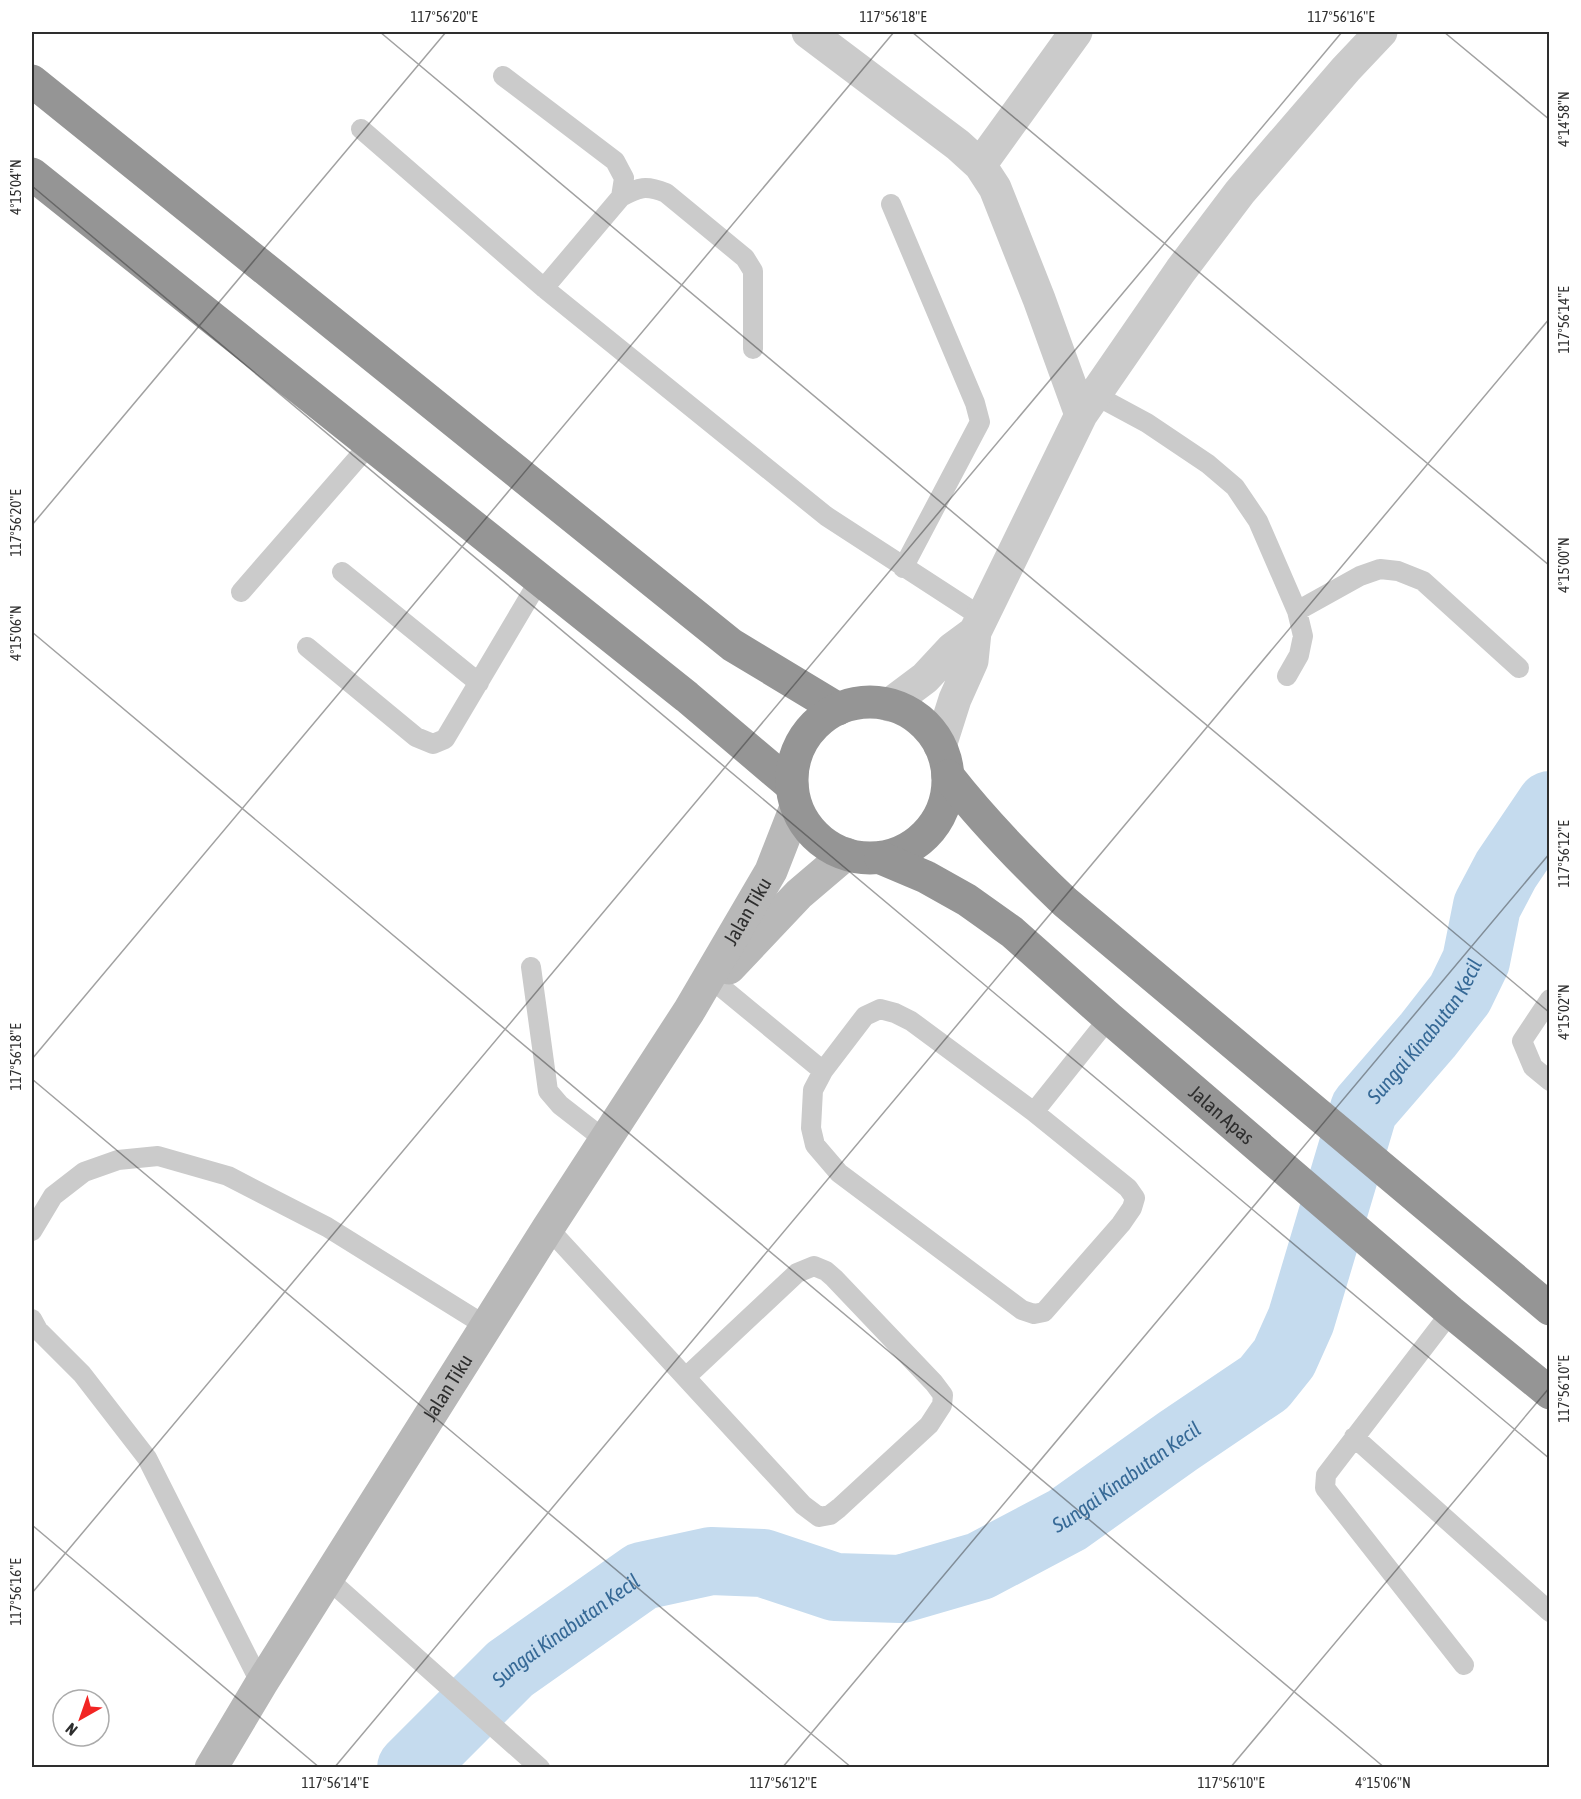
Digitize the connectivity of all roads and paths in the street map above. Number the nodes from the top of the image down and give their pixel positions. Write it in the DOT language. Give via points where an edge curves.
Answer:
graph roads {
  1 [pos="807,32"];
  2 [pos="1076,32"];
  3 [pos="1381,32"];
  4 [pos="503,76"];
  5 [pos="32,81"];
  6 [pos="361,129"];
  7 [pos="980,165"];
  8 [pos="32,174"];
  9 [pos="621,197"];
  10 [pos="891,204"];
  11 [pos="544,288"];
  12 [pos="753,349"];
  13 [pos="1088,405"];
  14 [pos="370,444"];
  15 [pos="903,568"];
  16 [pos="342,572"];
  17 [pos="540,579"];
  18 [pos="241,592"];
  19 [pos="1297,611"];
  20 [pos="979,625"];
  21 [pos="307,647"];
  22 [pos="1519,668"];
  23 [pos="1287,676"];
  24 [pos="479,683"];
  25 [pos="889,705"];
  26 [pos="838,709"];
  27 [pos="944,761"];
  28 [pos="794,796"];
  29 [pos="846,854"];
  30 [pos="881,858"];
  31 [pos="531,967"];
  32 [pos="715,982"];
  33 [pos="1550,999"];
  34 [pos="689,1011"];
  35 [pos="1109,1018"];
  36 [pos="823,1071"];
  37 [pos="1550,1081"];
  38 [pos="1034,1112"];
  39 [pos="605,1140"];
  40 [pos="548,1228"];
  41 [pos="32,1231"];
  42 [pos="1550,1309"];
  43 [pos="1451,1312"];
  44 [pos="32,1319"];
  45 [pos="486,1326"];
  46 [pos="686,1377"];
  47 [pos="1550,1394"];
  48 [pos="1354,1437"];
  49 [pos="328,1579"];
  50 [pos="1550,1612"];
  51 [pos="1464,1665"];
  52 [pos="261,1684"];
  53 [pos="211,1767"];
  54 [pos="539,1767"];
  1 -- 7 [label="street"];
  2 -- 7 [label="street"];
  3 -- 13 [label="street" via="1240,192"];
  4 -- 9 [label="lane" via="615,162 624,178"];
  5 -- 26 [label="highway" via="732,645"];
  6 -- 11 [label="lane"];
  7 -- 13 [label="street" via="995,188 1039,299"];
  8 -- 14 [label="highway"];
  9 -- 11 [label="lane"];
  9 -- 12 [label="lane" via="635,189 651,187 666,193 745,258 753,271"];
  10 -- 15 [label="lane" via="980,422"];
  11 -- 15 [label="lane" via="826,516"];
  13 -- 19 [label="lane" via="1147,423 1235,487 1258,521"];
  13 -- 20 [label="street"];
  14 -- 17 [label="highway"];
  14 -- 18 [label="lane"];
  15 -- 20 [label="lane"];
  16 -- 24 [label="lane"];
  17 -- 24 [label="lane"];
  17 -- 28 [label="highway" via="687,697"];
  19 -- 22 [label="lane" via="1360,576 1380,569 1398,571 1423,581"];
  19 -- 23 [label="lane" via="1303,636 1299,655"];
  20 -- 25 [label="street" via="925,678"];
  20 -- 27 [label="street" via="972,661 954,699"];
  21 -- 24 [label="lane" via="416,737 434,744 445,739"];
  25 -- 26 [label="highway" via="872,702"];
  25 -- 27 [label="highway" via="910,714 927,728"];
  26 -- 28 [label="highway" via="817,722 803,740 793,762"];
  27 -- 30 [label="highway" via="945,799 937,821 903,851"];
  27 -- 42 [label="highway" via="979,816 1065,902"];
  28 -- 29 [label="highway" via="808,827 825,844"];
  28 -- 34 [label="main road, Jalan Tiku" via="771,871"];
  29 -- 30 [label="highway"];
  29 -- 32 [label="main road, Jalan Tiku" via="800,894"];
  30 -- 35 [label="highway, Jalan Apas" via="926,877 976,906 1012,932"];
  31 -- 39 [label="lane" via="548,1091"];
  32 -- 34 [label="main road, Jalan Tiku"];
  32 -- 36 [label="lane"];
  33 -- 37 [label="lane" via="1522,1041 1533,1067"];
  34 -- 39 [label="main road, Jalan Tiku"];
  35 -- 38 [label="lane"];
  35 -- 43 [label="highway, Jalan Apas"];
  36 -- 38 [label="lane" via="865,1016 880,1009 911,1021"];
  36 -- 38 [label="lane" via="813,1090 811,1128 815,1145 825,1158 839,1173 967,1269 1022,1310 1034,1314 1044,1312 1054,1301 1121,1224 1135,1198 1128,1188"];
  39 -- 40 [label="main road, Jalan Tiku"];
  40 -- 45 [label="main road, Jalan Tiku"];
  40 -- 46 [label="lane"];
  41 -- 45 [label="lane" via="53,1196 84,1172 118,1161 158,1156 228,1176 327,1227"];
  43 -- 47 [label="highway, Jalan Apas"];
  43 -- 48 [label="lane"];
  44 -- 52 [label="lane" via="82,1374 147,1458"];
  45 -- 49 [label="main road, Jalan Tiku"];
  46 -- 46 [label="lane" via="803,1505 819,1517 840,1508 929,1425 942,1405 943,1395 834,1278 814,1266 796,1273"];
  48 -- 50 [label="lane"];
  48 -- 51 [label="lane" via="1326,1475 1325,1488"];
  49 -- 52 [label="main road, Jalan Tiku"];
  49 -- 54 [label="lane"];
  52 -- 53 [label="main road, Jalan Tiku"];
}
